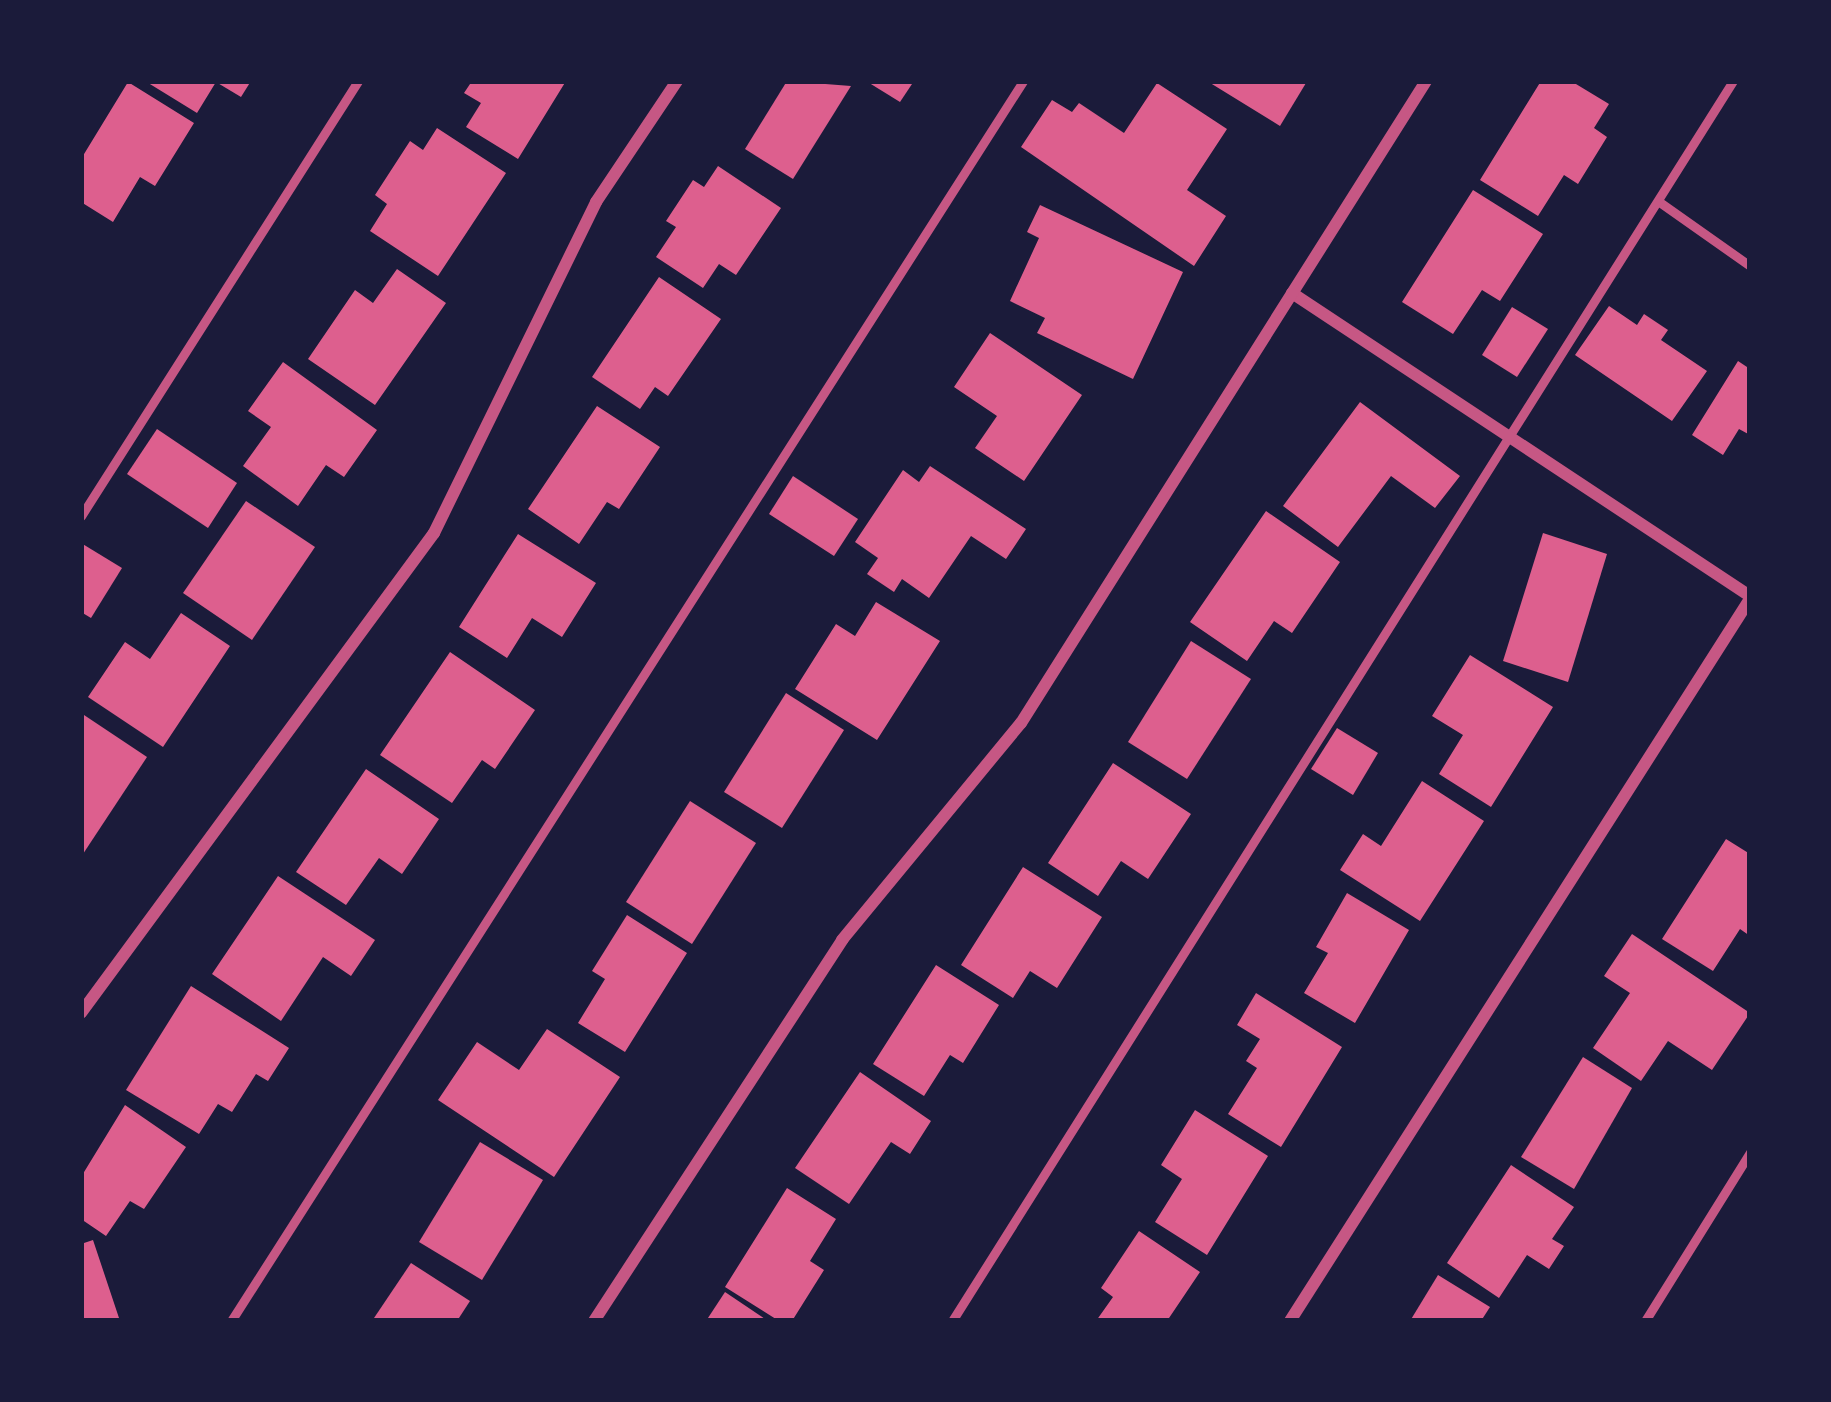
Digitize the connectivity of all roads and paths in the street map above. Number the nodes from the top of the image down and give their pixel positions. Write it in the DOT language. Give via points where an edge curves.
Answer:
graph roads {
  1 [pos="358,81"];
  2 [pos="677,81"];
  3 [pos="1023,81"];
  4 [pos="1426,81"];
  5 [pos="1733,81"];
  6 [pos="1658,201"];
  7 [pos="1750,266"];
  8 [pos="1292,293"];
  9 [pos="1514,440"];
  10 [pos="81,516"];
  11 [pos="1750,597"];
  12 [pos="81,1013"];
  13 [pos="1750,1152"];
  14 [pos="231,1321"];
  15 [pos="594,1321"];
  16 [pos="952,1321"];
  17 [pos="1290,1321"];
  18 [pos="1645,1321"];
  1 -- 10 [label="lane"];
  2 -- 12 [label="street" via="596,202 434,532"];
  3 -- 14 [label="lane"];
  4 -- 8 [label="street"];
  5 -- 6 [label="lane"];
  6 -- 7 [label="lane"];
  6 -- 9 [label="lane"];
  8 -- 9 [label="street"];
  8 -- 15 [label="street" via="1021,723 842,940"];
  9 -- 11 [label="street"];
  9 -- 16 [label="lane"];
  11 -- 17 [label="street"];
  13 -- 18 [label="lane"];
}
